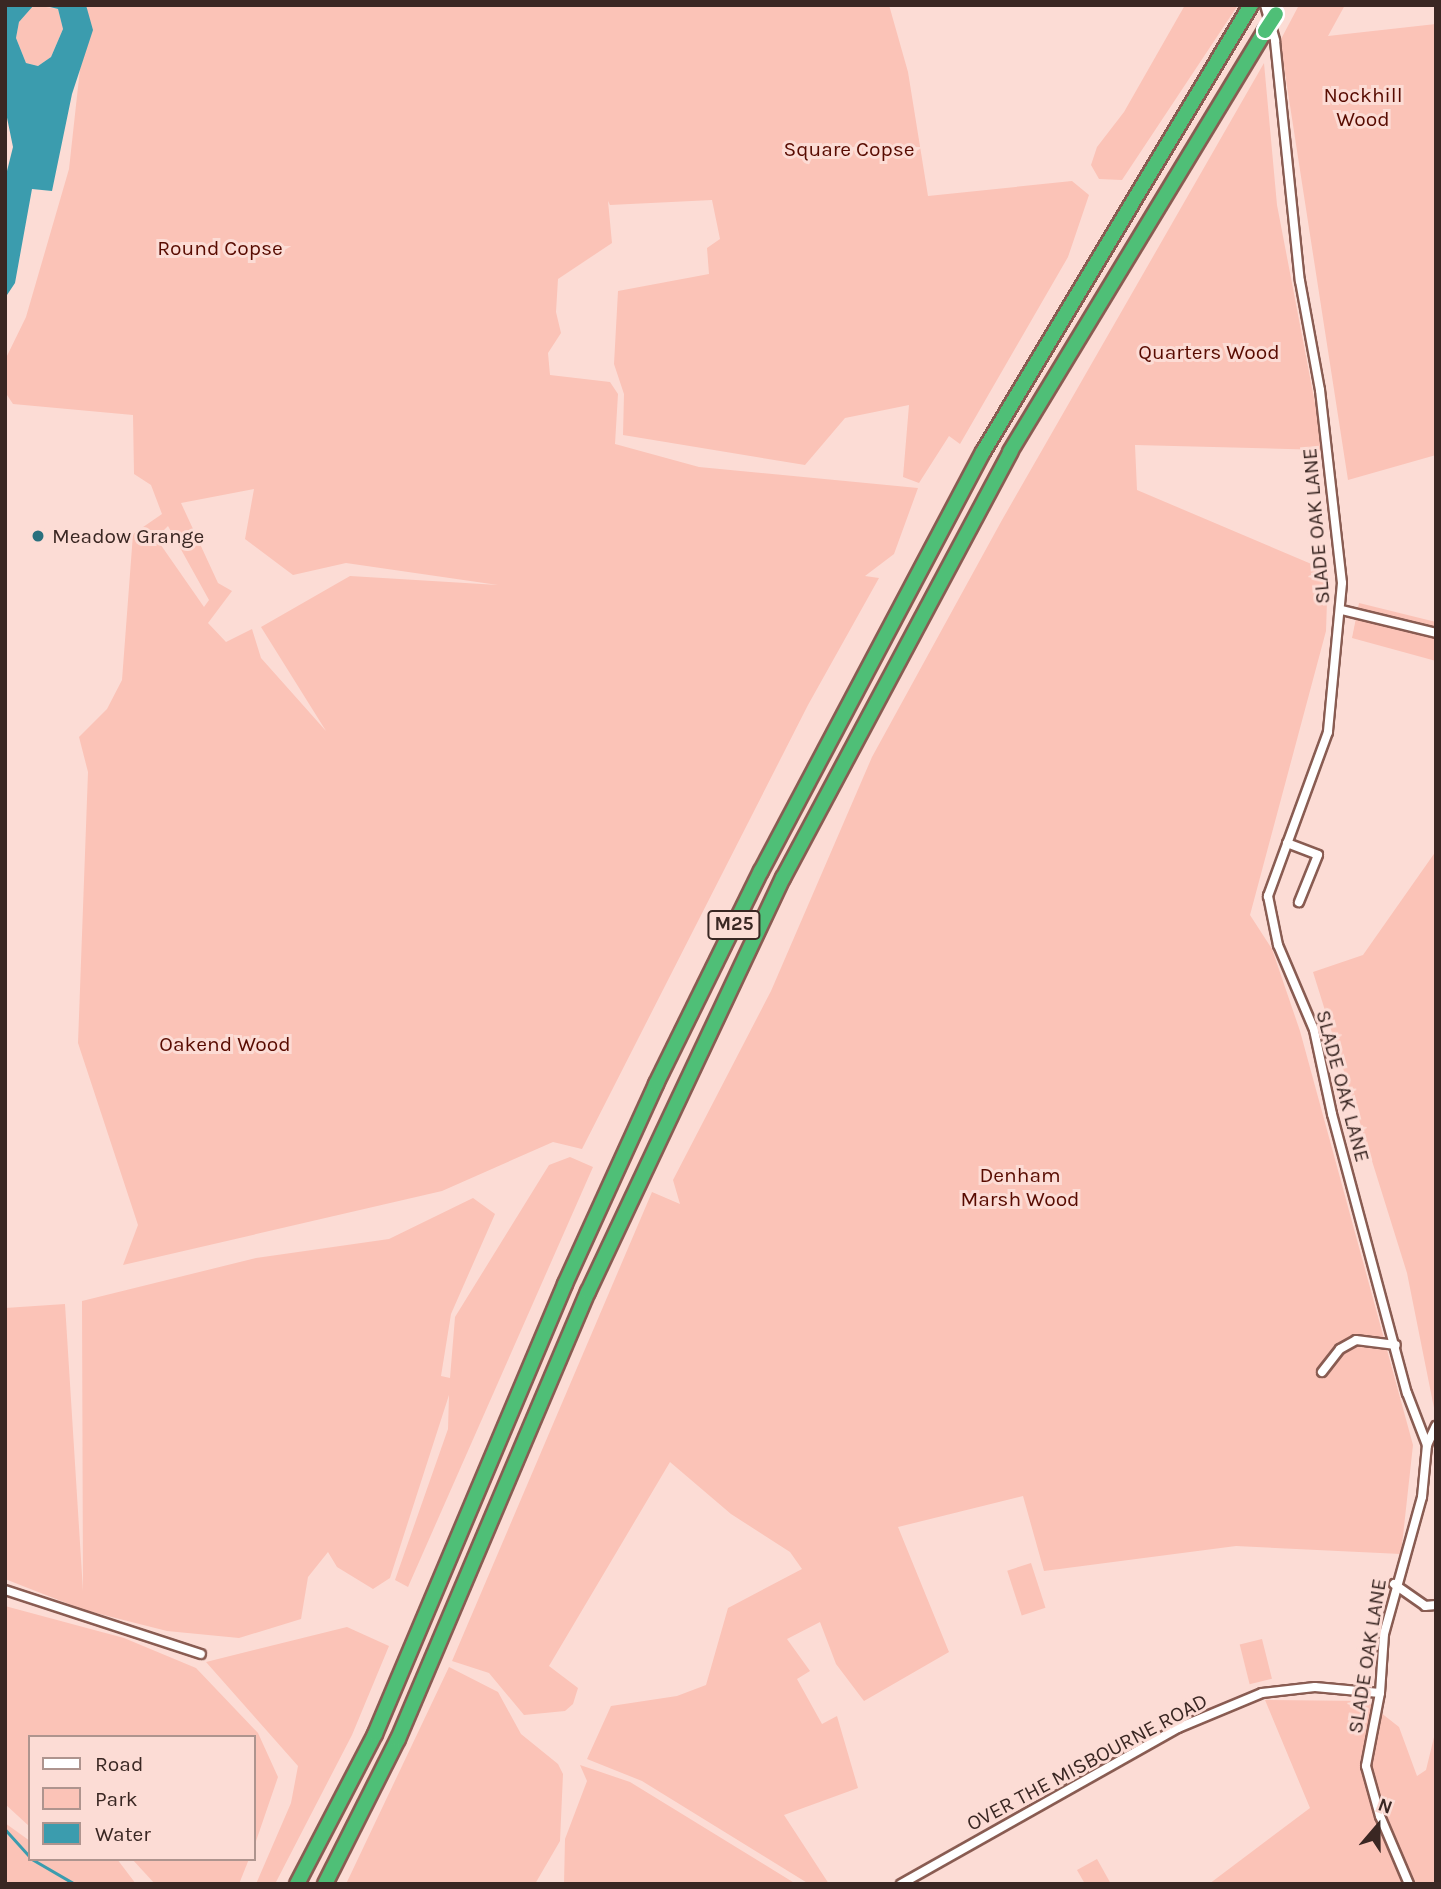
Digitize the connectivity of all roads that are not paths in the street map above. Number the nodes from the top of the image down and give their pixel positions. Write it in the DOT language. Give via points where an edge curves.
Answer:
graph roads {
  1 [pos="1251,5"];
  2 [pos="1274,8"];
  3 [pos="1270,36"];
  4 [pos="1342,610"];
  5 [pos="1436,633"];
  6 [pos="1287,843"];
  7 [pos="1299,902"];
  8 [pos="1396,1345"];
  9 [pos="1322,1372"];
  10 [pos="1436,1426"];
  11 [pos="1427,1445"];
  12 [pos="1394,1584"];
  13 [pos="5,1590"];
  14 [pos="1436,1605"];
  15 [pos="201,1654"];
  16 [pos="1380,1693"];
  17 [pos="297,1884"];
  18 [pos="325,1884"];
  19 [pos="901,1884"];
  20 [pos="1409,1884"];
  1 -- 17 [label="highway, M25" via="983,452 761,871 656,1084 565,1284 375,1734"];
  2 -- 3 [label="highway, M25, bridge"];
  3 -- 4 [label="street, SLADE OAK LANE" via="1300,281 1320,390"];
  3 -- 18 [label="highway, M25" via="1010,452 783,878 587,1292 398,1739"];
  4 -- 5 [label="street"];
  4 -- 6 [label="street, SLADE OAK LANE" via="1328,732"];
  6 -- 7 [label="street" via="1318,855"];
  6 -- 8 [label="street, SLADE OAK LANE" via="1268,896 1278,945 1314,1030 1332,1114"];
  8 -- 9 [label="street" via="1356,1340 1340,1349"];
  8 -- 11 [label="street, SLADE OAK LANE"];
  10 -- 11 [label="street"];
  11 -- 12 [label="street, SLADE OAK LANE" via="1422,1497"];
  12 -- 14 [label="street" via="1425,1606"];
  12 -- 16 [label="street, SLADE OAK LANE" via="1384,1634"];
  13 -- 15 [label="street"];
  16 -- 19 [label="street, OVER THE MISBOURNE ROAD" via="1315,1687 1262,1693 1178,1728"];
  16 -- 20 [label="street, SLADE OAK LANE" via="1366,1766 1380,1816"];
}
